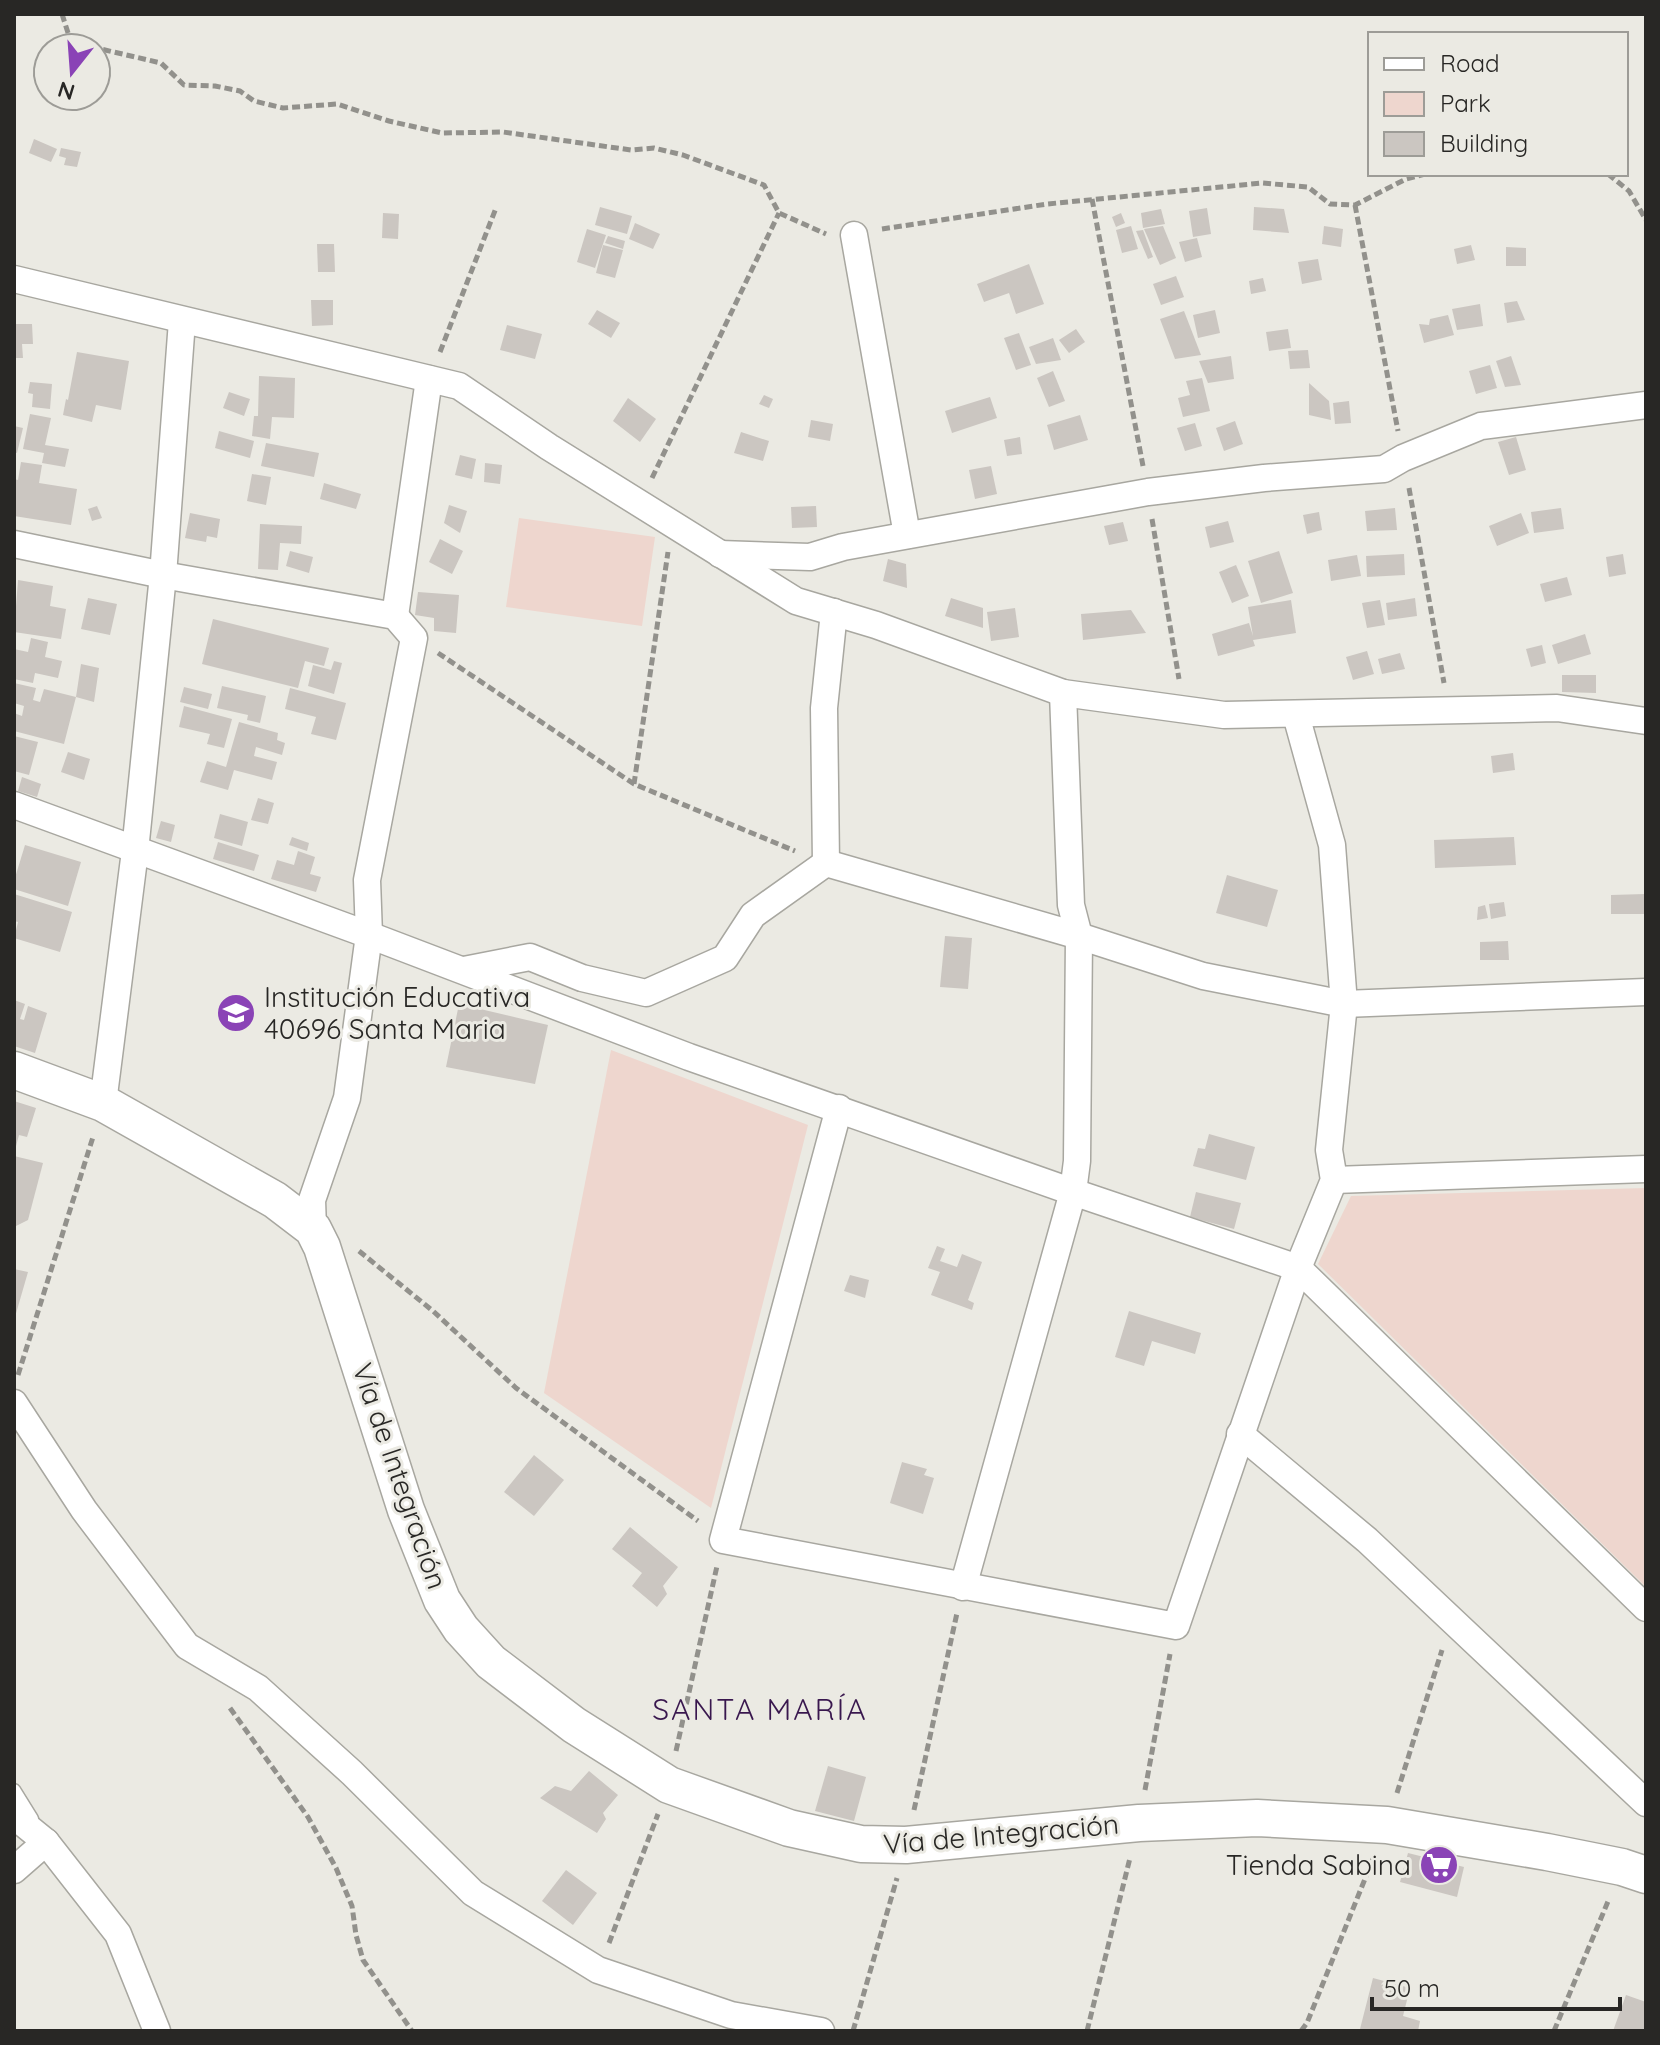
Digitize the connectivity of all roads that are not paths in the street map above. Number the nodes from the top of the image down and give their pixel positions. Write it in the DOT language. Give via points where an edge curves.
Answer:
graph roads {
  1 [pos="854,235"];
  2 [pos="14,279"];
  3 [pos="182,321"];
  4 [pos="429,379"];
  5 [pos="1646,405"];
  6 [pos="907,535"];
  7 [pos="14,544"];
  8 [pos="718,554"];
  9 [pos="163,575"];
  10 [pos="834,612"];
  11 [pos="395,616"];
  12 [pos="1063,693"];
  13 [pos="1296,715"];
  14 [pos="1646,721"];
  15 [pos="14,805"];
  16 [pos="135,851"];
  17 [pos="826,863"];
  18 [pos="369,935"];
  19 [pos="1079,936"];
  20 [pos="463,971"];
  21 [pos="1646,992"];
  22 [pos="1344,1004"];
  23 [pos="14,1070"];
  24 [pos="103,1103"];
  25 [pos="839,1108"];
  26 [pos="1646,1169"];
  27 [pos="1334,1180"];
  28 [pos="1073,1192"];
  29 [pos="313,1229"];
  30 [pos="1298,1268"];
  31 [pos="14,1403"];
  32 [pos="1240,1434"];
  33 [pos="963,1587"];
  34 [pos="1646,1608"];
  35 [pos="14,1790"];
  36 [pos="1646,1803"];
  37 [pos="14,1816"];
  38 [pos="46,1842"];
  39 [pos="14,1870"];
  40 [pos="1634,1871"];
  41 [pos="157,2031"];
  42 [pos="821,2031"];
  1 -- 6 [label="street"];
  2 -- 3 [label="street"];
  3 -- 4 [label="street"];
  3 -- 9 [label="street"];
  4 -- 8 [label="street" via="459,386"];
  4 -- 11 [label="street"];
  5 -- 6 [label="street" via="1481,426 1384,469 1148,492"];
  6 -- 8 [label="street" via="810,557"];
  7 -- 9 [label="street"];
  8 -- 10 [label="street" via="796,601"];
  9 -- 11 [label="street"];
  9 -- 16 [label="street"];
  10 -- 12 [label="street"];
  10 -- 17 [label="street" via="824,708"];
  11 -- 18 [label="street" via="414,638 367,880"];
  12 -- 13 [label="street" via="1224,715"];
  12 -- 19 [label="street" via="1071,905"];
  13 -- 14 [label="street" via="1557,708"];
  13 -- 22 [label="street" via="1332,845"];
  15 -- 16 [label="street"];
  16 -- 18 [label="street"];
  16 -- 24 [label="street"];
  17 -- 19 [label="street"];
  17 -- 20 [label="street" via="753,915 725,958 646,993 582,978 530,957"];
  18 -- 20 [label="street"];
  18 -- 29 [label="street" via="347,1098 312,1200"];
  19 -- 22 [label="street" via="1203,976"];
  19 -- 28 [label="street"];
  20 -- 25 [label="street"];
  21 -- 22 [label="street"];
  22 -- 27 [label="street" via="1329,1150"];
  23 -- 24 [label="main road"];
  24 -- 29 [label="main road" via="275,1200"];
  25 -- 28 [label="street"];
  25 -- 33 [label="street" via="723,1540"];
  26 -- 27 [label="street"];
  27 -- 30 [label="street"];
  28 -- 30 [label="street"];
  28 -- 33 [label="street"];
  29 -- 40 [label="main road, Vía de Integración" via="406,1510 442,1600 491,1662 574,1725 669,1785 789,1828 861,1844 1257,1818 1387,1825"];
  30 -- 32 [label="street"];
  30 -- 34 [label="street"];
  31 -- 42 [label="street" via="84,1510 187,1646 258,1688 473,1893 598,1970 731,2015"];
  32 -- 33 [label="street" via="1176,1626"];
  32 -- 36 [label="street" via="1367,1540"];
  35 -- 38 [label="lane"];
  37 -- 38 [label="street"];
  38 -- 39 [label="street"];
  38 -- 41 [label="street" via="118,1934"];
}
